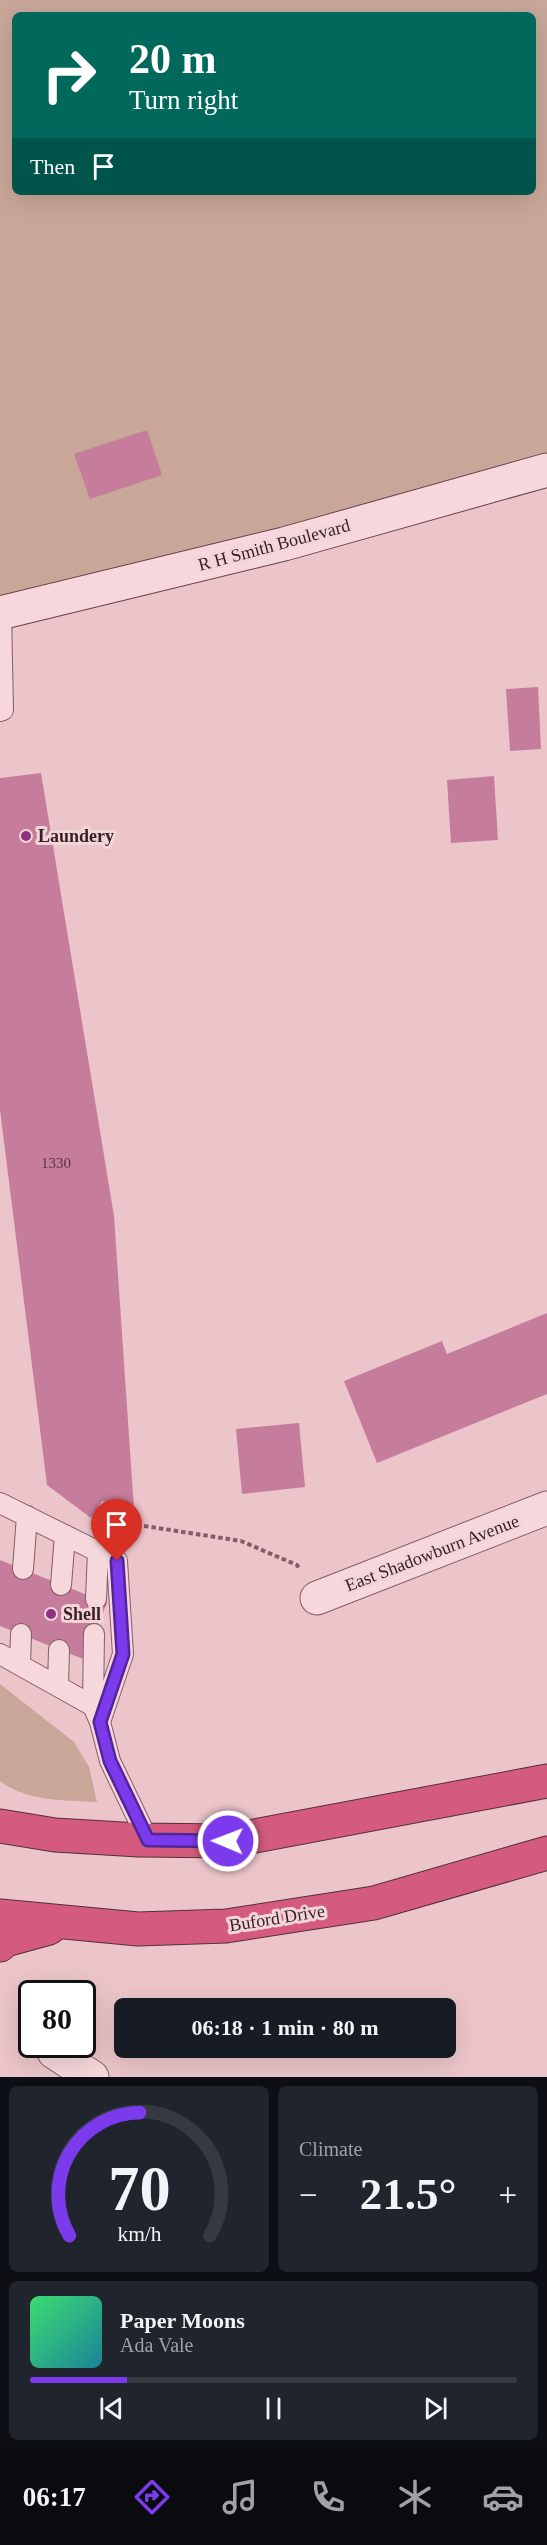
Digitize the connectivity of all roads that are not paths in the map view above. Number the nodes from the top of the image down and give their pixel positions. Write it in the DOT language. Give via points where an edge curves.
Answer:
graph roads {
  1 [pos="547,470"];
  2 [pos="1,613"];
  3 [pos="0,711"];
  4 [pos="0,1503"];
  5 [pos="547,1508"];
  6 [pos="27,1516"];
  7 [pos="65,1535"];
  8 [pos="98,1551"];
  9 [pos="23,1569"];
  10 [pos="61,1585"];
  11 [pos="316,1598"];
  12 [pos="96,1599"];
  13 [pos="21,1634"];
  14 [pos="94,1634"];
  15 [pos="59,1650"];
  16 [pos="0,1654"];
  17 [pos="20,1665"];
  18 [pos="58,1685"];
  19 [pos="97,1714"];
  20 [pos="547,1781"];
  21 [pos="0,1826"];
  22 [pos="148,1840"];
  23 [pos="547,1853"];
  24 [pos="0,1916"];
  25 [pos="64,1923"];
  26 [pos="0,1945"];
  27 [pos="63,2058"];
  28 [pos="92,2077"];
  1 -- 2 [label="street, R H Smith Boulevard" via="284,544"];
  2 -- 3 [label="lane"];
  4 -- 6 [label="lane"];
  5 -- 11 [label="street, East Shadowburn Avenue"];
  6 -- 7 [label="lane"];
  6 -- 9 [label="lane"];
  7 -- 8 [label="lane"];
  7 -- 10 [label="lane"];
  8 -- 12 [label="lane"];
  8 -- 19 [label="lane" via="117,1561 123,1654"];
  13 -- 17 [label="lane"];
  14 -- 19 [label="lane"];
  15 -- 18 [label="lane"];
  16 -- 17 [label="lane"];
  17 -- 18 [label="lane"];
  18 -- 19 [label="lane"];
  19 -- 22 [label="lane" via="110,1761"];
  20 -- 22 [label="highway" via="228,1841"];
  21 -- 22 [label="highway" via="55,1835"];
  23 -- 25 [label="highway, Buford Drive" via="374,1903 226,1926 138,1929"];
  24 -- 25 [label="highway, Buford Drive"];
  25 -- 26 [label="highway" via="5,1940"];
  27 -- 28 [label="street"];
}
